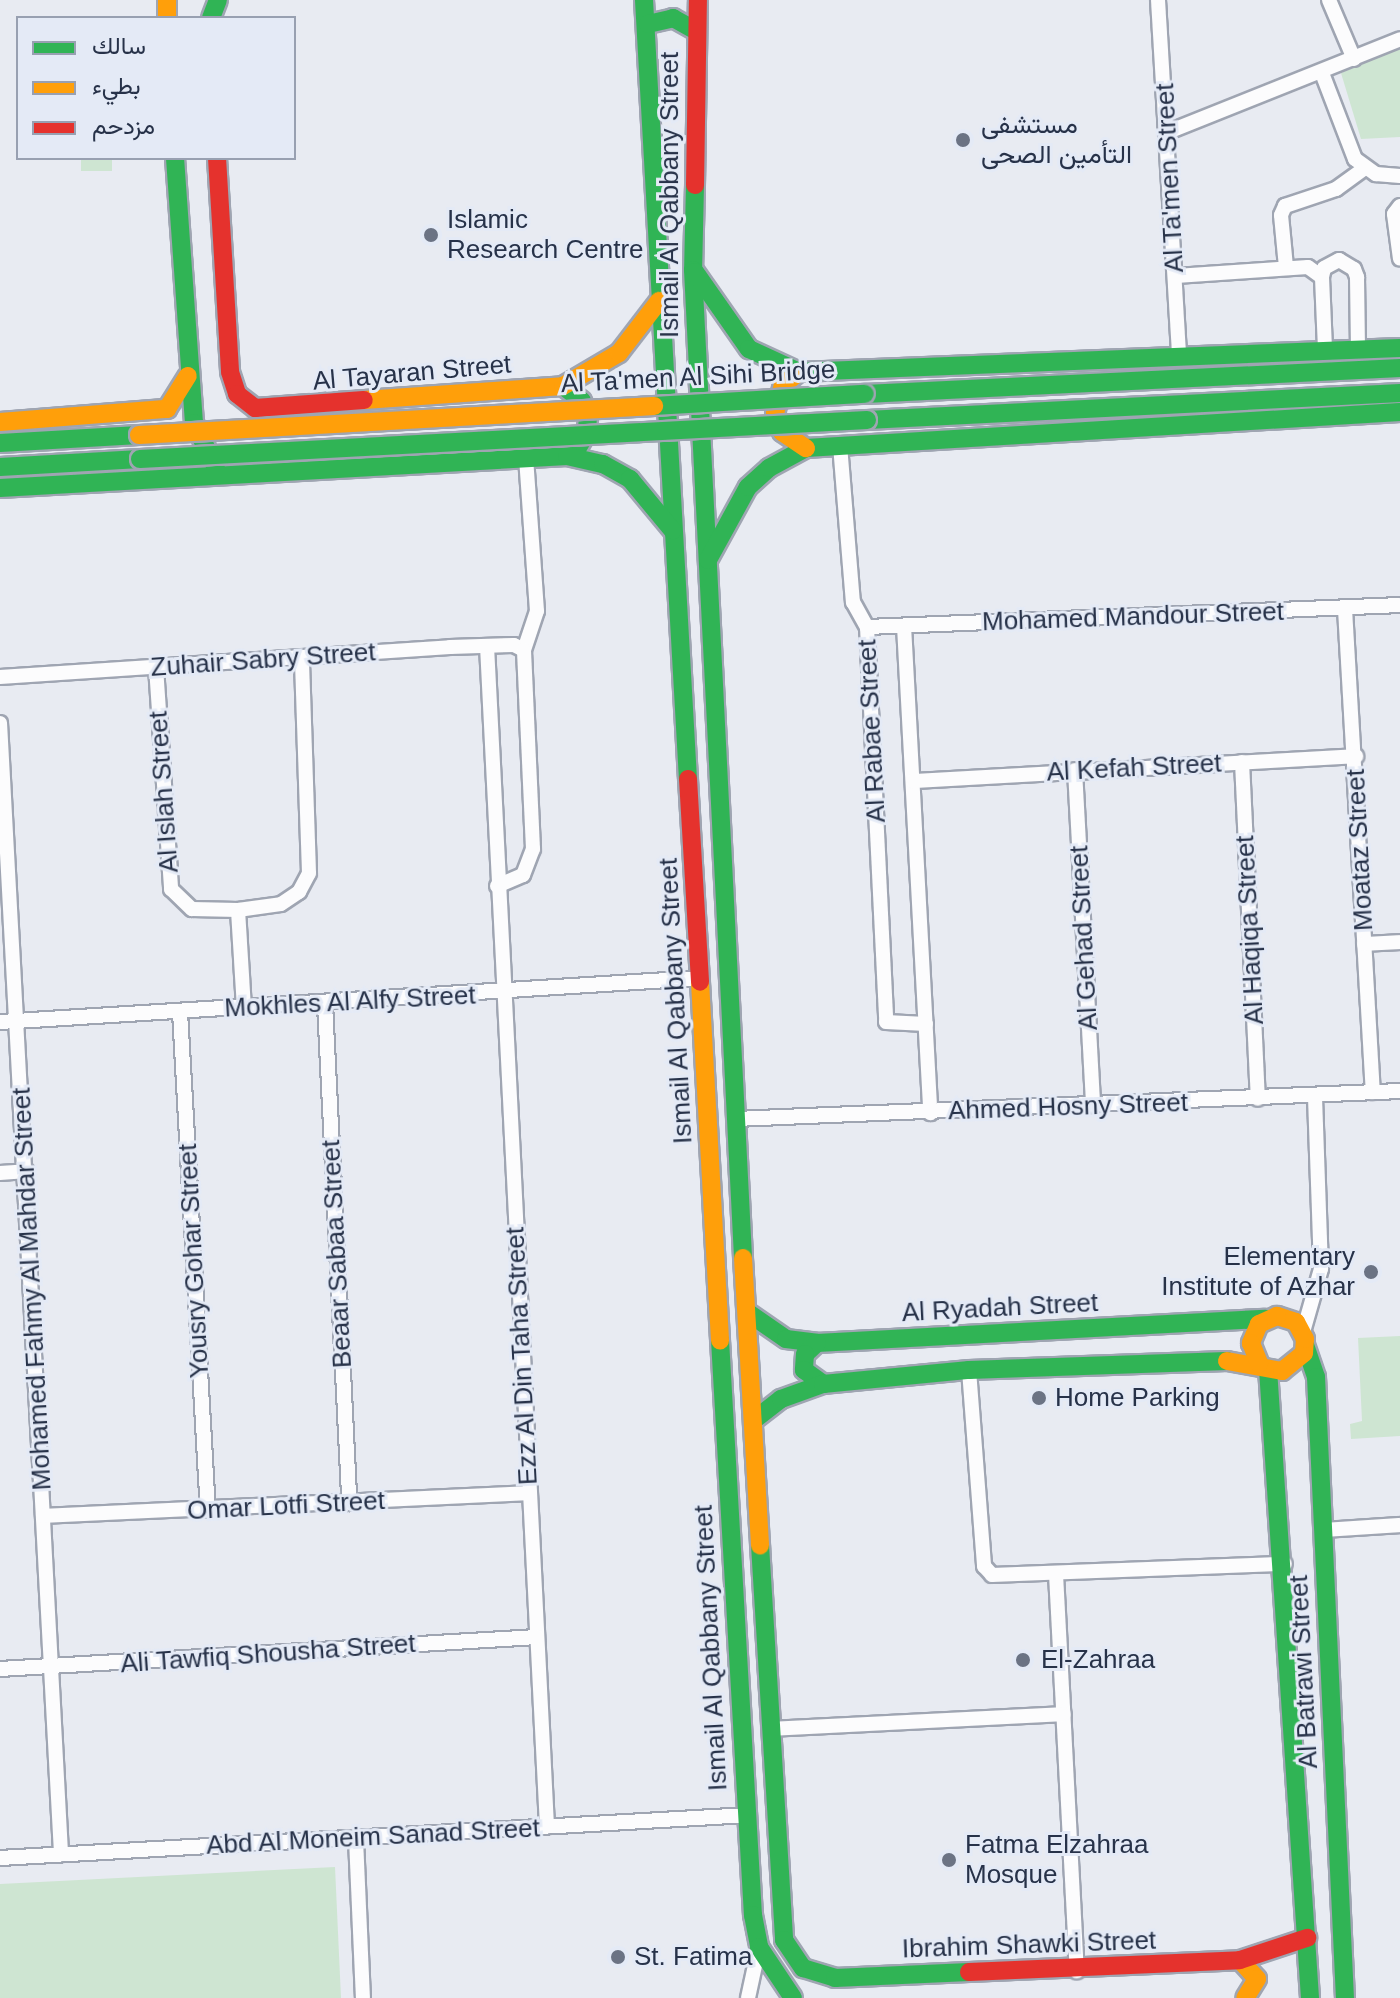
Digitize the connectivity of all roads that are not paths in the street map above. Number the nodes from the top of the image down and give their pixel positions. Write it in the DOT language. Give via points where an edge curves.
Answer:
graph roads {
  1 [pos="644,0"];
  2 [pos="698,0"];
  3 [pos="1158,0"];
  4 [pos="1329,0"];
  5 [pos="648,24"];
  6 [pos="695,30"];
  7 [pos="1400,39"];
  8 [pos="1354,59"];
  9 [pos="1322,73"];
  10 [pos="1168,132"];
  11 [pos="175,160"];
  12 [pos="217,160"];
  13 [pos="1365,168"];
  14 [pos="1400,176"];
  15 [pos="1400,206"];
  16 [pos="1400,259"];
  17 [pos="1286,267"];
  18 [pos="693,270"];
  19 [pos="1176,276"];
  20 [pos="1322,277"];
  21 [pos="659,301"];
  22 [pos="1358,348"];
  23 [pos="1400,348"];
  24 [pos="1325,349"];
  25 [pos="1179,356"];
  26 [pos="1400,368"];
  27 [pos="189,372"];
  28 [pos="799,372"];
  29 [pos="563,386"];
  30 [pos="1400,393"];
  31 [pos="167,409"];
  32 [pos="1400,412"];
  33 [pos="0,422"];
  34 [pos="0,443"];
  35 [pos="840,445"];
  36 [pos="806,448"];
  37 [pos="567,456"];
  38 [pos="526,459"];
  39 [pos="0,467"];
  40 [pos="221,474"];
  41 [pos="168,477"];
  42 [pos="0,488"];
  43 [pos="676,536"];
  44 [pos="708,560"];
  45 [pos="1400,605"];
  46 [pos="1345,609"];
  47 [pos="904,626"];
  48 [pos="867,627"];
  49 [pos="487,646"];
  50 [pos="524,650"];
  51 [pos="302,657"];
  52 [pos="156,667"];
  53 [pos="0,677"];
  54 [pos="0,723"];
  55 [pos="1356,756"];
  56 [pos="1242,762"];
  57 [pos="1075,770"];
  58 [pos="913,781"];
  59 [pos="497,886"];
  60 [pos="238,910"];
  61 [pos="1400,942"];
  62 [pos="1364,944"];
  63 [pos="700,978"];
  64 [pos="505,993"];
  65 [pos="325,1004"];
  66 [pos="244,1008"];
  67 [pos="180,1012"];
  68 [pos="20,1021"];
  69 [pos="0,1022"];
  70 [pos="926,1024"];
  71 [pos="1400,1091"];
  72 [pos="1373,1092"];
  73 [pos="1315,1096"];
  74 [pos="1258,1099"];
  75 [pos="1093,1106"];
  76 [pos="930,1113"];
  77 [pos="735,1119"];
  78 [pos="27,1171"];
  79 [pos="0,1173"];
  80 [pos="747,1312"];
  81 [pos="1265,1319"];
  82 [pos="1304,1339"];
  83 [pos="817,1343"];
  84 [pos="1263,1366"];
  85 [pos="969,1370"];
  86 [pos="823,1384"];
  87 [pos="754,1420"];
  88 [pos="529,1493"];
  89 [pos="349,1503"];
  90 [pos="208,1510"];
  91 [pos="43,1516"];
  92 [pos="1400,1525"];
  93 [pos="1323,1530"];
  94 [pos="1285,1564"];
  95 [pos="1056,1574"];
  96 [pos="537,1637"];
  97 [pos="51,1667"];
  98 [pos="0,1669"];
  99 [pos="768,1682"];
  100 [pos="739,1684"];
  101 [pos="1064,1714"];
  102 [pos="771,1729"];
  103 [pos="747,1815"];
  104 [pos="547,1826"];
  105 [pos="356,1839"];
  106 [pos="61,1854"];
  107 [pos="0,1858"];
  108 [pos="783,1923"];
  109 [pos="1307,1938"];
  110 [pos="759,1947"];
  111 [pos="1240,1960"];
  112 [pos="1077,1971"];
  113 [pos="363,1998"];
  114 [pos="748,1998"];
  115 [pos="793,1998"];
  116 [pos="1245,1998"];
  117 [pos="1310,1998"];
  118 [pos="1345,1998"];
  1 -- 5 [label="street, Ismail Al Qabbany Street"];
  2 -- 6 [label="street, Ismail Al Qabbany Street"];
  3 -- 10 [label="street, Al Ta'men Street"];
  4 -- 8 [label="street"];
  5 -- 6 [label="street" via="673,18"];
  5 -- 21 [label="street, Ismail Al Qabbany Street"];
  6 -- 18 [label="street, Ismail Al Qabbany Street"];
  7 -- 8 [label="street"];
  8 -- 9 [label="street"];
  9 -- 10 [label="street"];
  9 -- 13 [label="street" via="1355,159"];
  10 -- 19 [label="street, Al Ta'men Street"];
  11 -- 27 [label="street"];
  12 -- 29 [label="street, Al Tayaran Street" via="232,383 255,408"];
  13 -- 14 [label="street"];
  13 -- 17 [label="street" via="1336,189 1285,206 1281,215"];
  15 -- 16 [label="street" via="1394,214"];
  17 -- 19 [label="street"];
  17 -- 20 [label="street" via="1308,267"];
  18 -- 28 [label="street" via="749,349"];
  18 -- 44 [label="street, Ismail Al Qabbany Street"];
  19 -- 25 [label="street, Al Ta'men Street"];
  20 -- 22 [label="street" via="1324,268 1339,260 1354,269"];
  20 -- 24 [label="street"];
  21 -- 29 [label="street, Al Tayaran Street" via="619,353"];
  21 -- 43 [label="street, Ismail Al Qabbany Street"];
  22 -- 23 [label="street"];
  22 -- 24 [label="street"];
  24 -- 25 [label="street"];
  25 -- 28 [label="street"];
  26 -- 34 [label="street, Al Ta'men Al Sihi Bridge, bridge"];
  27 -- 31 [label="street" via="182,392"];
  27 -- 40 [label="street" via="197,435"];
  28 -- 36 [label="street" via="783,385 775,413 782,432"];
  29 -- 37 [label="street" via="582,401 589,424 580,446"];
  30 -- 39 [label="street, Al Ta'men Al Sihi Bridge, bridge"];
  31 -- 33 [label="street"];
  31 -- 41 [label="street" via="178,437"];
  32 -- 35 [label="street"];
  35 -- 36 [label="street"];
  35 -- 48 [label="street, Al Rabae Street" via="853,602"];
  36 -- 44 [label="street" via="769,468 748,487"];
  37 -- 38 [label="street"];
  37 -- 43 [label="street" via="603,464 630,479 653,501"];
  38 -- 40 [label="street"];
  38 -- 50 [label="street" via="537,611"];
  40 -- 41 [label="street"];
  41 -- 42 [label="street"];
  43 -- 63 [label="street, Ismail Al Qabbany Street"];
  44 -- 77 [label="street, Ismail Al Qabbany Street"];
  45 -- 46 [label="street, Mohamed Mandour Street"];
  46 -- 47 [label="street, Mohamed Mandour Street"];
  46 -- 55 [label="street, Moataz Street"];
  47 -- 48 [label="street, Mohamed Mandour Street"];
  47 -- 58 [label="street, Al Rabae Street"];
  48 -- 70 [label="street, Al Rabae Street" via="886,1022"];
  49 -- 50 [label="street, Zuhair Sabry Street"];
  49 -- 51 [label="street, Zuhair Sabry Street"];
  49 -- 59 [label="street, Ezz Al Din Taha Street"];
  50 -- 59 [label="street" via="533,849 523,875"];
  51 -- 52 [label="street, Zuhair Sabry Street"];
  51 -- 60 [label="street, Al Islah Street" via="309,873 299,892 281,904"];
  52 -- 53 [label="street, Zuhair Sabry Street"];
  52 -- 60 [label="street, Al Islah Street" via="171,889 192,909"];
  54 -- 68 [label="street, Mohamed Fahmy Al Mahdar Street"];
  55 -- 56 [label="street, Al Kefah Street"];
  55 -- 62 [label="street, Moataz Street"];
  56 -- 57 [label="street, Al Kefah Street"];
  56 -- 74 [label="street, Al Haqiqa Street"];
  57 -- 58 [label="street, Al Kefah Street"];
  57 -- 75 [label="street, Al Gehad Street"];
  58 -- 70 [label="street, Al Rabae Street"];
  59 -- 64 [label="street, Ezz Al Din Taha Street"];
  60 -- 66 [label="street"];
  61 -- 62 [label="street"];
  62 -- 72 [label="street, Moataz Street"];
  63 -- 64 [label="street, Mokhles Al Alfy Street"];
  63 -- 100 [label="street, Ismail Al Qabbany Street"];
  64 -- 65 [label="street, Mokhles Al Alfy Street"];
  64 -- 88 [label="street, Ezz Al Din Taha Street"];
  65 -- 66 [label="street, Mokhles Al Alfy Street"];
  65 -- 89 [label="street, Beaar Sabaa Street"];
  66 -- 67 [label="street, Mokhles Al Alfy Street"];
  67 -- 68 [label="street, Mokhles Al Alfy Street"];
  67 -- 90 [label="street, Yousry Gohar Street"];
  68 -- 69 [label="street, Mokhles Al Alfy Street"];
  68 -- 78 [label="street, Mohamed Fahmy Al Mahdar Street"];
  70 -- 76 [label="street, Al Rabae Street"];
  71 -- 72 [label="street, Ahmed Hosny Street"];
  72 -- 73 [label="street, Ahmed Hosny Street"];
  73 -- 74 [label="street, Ahmed Hosny Street"];
  73 -- 82 [label="street" via="1321,1269"];
  74 -- 75 [label="street, Ahmed Hosny Street"];
  75 -- 76 [label="street, Ahmed Hosny Street"];
  76 -- 77 [label="street, Ahmed Hosny Street"];
  77 -- 80 [label="street, Ismail Al Qabbany Street"];
  78 -- 79 [label="street"];
  78 -- 91 [label="street, Mohamed Fahmy Al Mahdar Street"];
  80 -- 83 [label="street, Al Ryadah Street" via="786,1339"];
  80 -- 87 [label="street, Ismail Al Qabbany Street"];
  81 -- 82 [label="street" via="1284,1316"];
  81 -- 83 [label="street, Al Ryadah Street"];
  81 -- 84 [label="street" via="1251,1343"];
  82 -- 84 [label="street" via="1289,1368"];
  82 -- 93 [label="street, Al Batrawi Street" via="1316,1377"];
  83 -- 86 [label="street" via="805,1354 804,1370"];
  84 -- 85 [label="street"];
  84 -- 94 [label="street, Al Batrawi Street"];
  85 -- 86 [label="street"];
  85 -- 95 [label="street" via="984,1566 992,1575"];
  86 -- 87 [label="street" via="781,1399"];
  87 -- 99 [label="street, Ismail Al Qabbany Street"];
  88 -- 89 [label="street, Omar Lotfi Street"];
  88 -- 96 [label="street, Ezz Al Din Taha Street"];
  89 -- 90 [label="street, Omar Lotfi Street"];
  90 -- 91 [label="street, Omar Lotfi Street"];
  91 -- 97 [label="street, Mohamed Fahmy Al Mahdar Street"];
  92 -- 93 [label="street"];
  93 -- 118 [label="street, Al Batrawi Street"];
  94 -- 95 [label="street"];
  94 -- 109 [label="street, Al Batrawi Street"];
  95 -- 101 [label="street"];
  96 -- 97 [label="street, Ali Tawfiq Shousha Street"];
  96 -- 104 [label="street, Ezz Al Din Taha Street"];
  97 -- 98 [label="street, Ali Tawfiq Shousha Street"];
  97 -- 106 [label="street, Mohamed Fahmy Al Mahdar Street"];
  99 -- 100 [label="street"];
  99 -- 102 [label="street, Ismail Al Qabbany Street"];
  100 -- 103 [label="street, Ismail Al Qabbany Street"];
  101 -- 102 [label="street"];
  101 -- 112 [label="street"];
  102 -- 108 [label="street, Ismail Al Qabbany Street"];
  103 -- 104 [label="street, Abd Al Moneim Sanad Street"];
  103 -- 110 [label="street, Ismail Al Qabbany Street"];
  104 -- 105 [label="street, Abd Al Moneim Sanad Street"];
  105 -- 106 [label="street, Abd Al Moneim Sanad Street"];
  105 -- 113 [label="street"];
  106 -- 107 [label="street, Abd Al Moneim Sanad Street"];
  108 -- 112 [label="street, Ibrahim Shawki Street" via="784,1940 797,1962 818,1976"];
  109 -- 111 [label="street, Ibrahim Shawki Street"];
  109 -- 117 [label="street, Al Batrawi Street"];
  110 -- 114 [label="street, Ismail Al Qabbany Street"];
  110 -- 115 [label="street"];
  111 -- 112 [label="street, Ibrahim Shawki Street"];
  111 -- 116 [label="street" via="1257,1979"];
}
